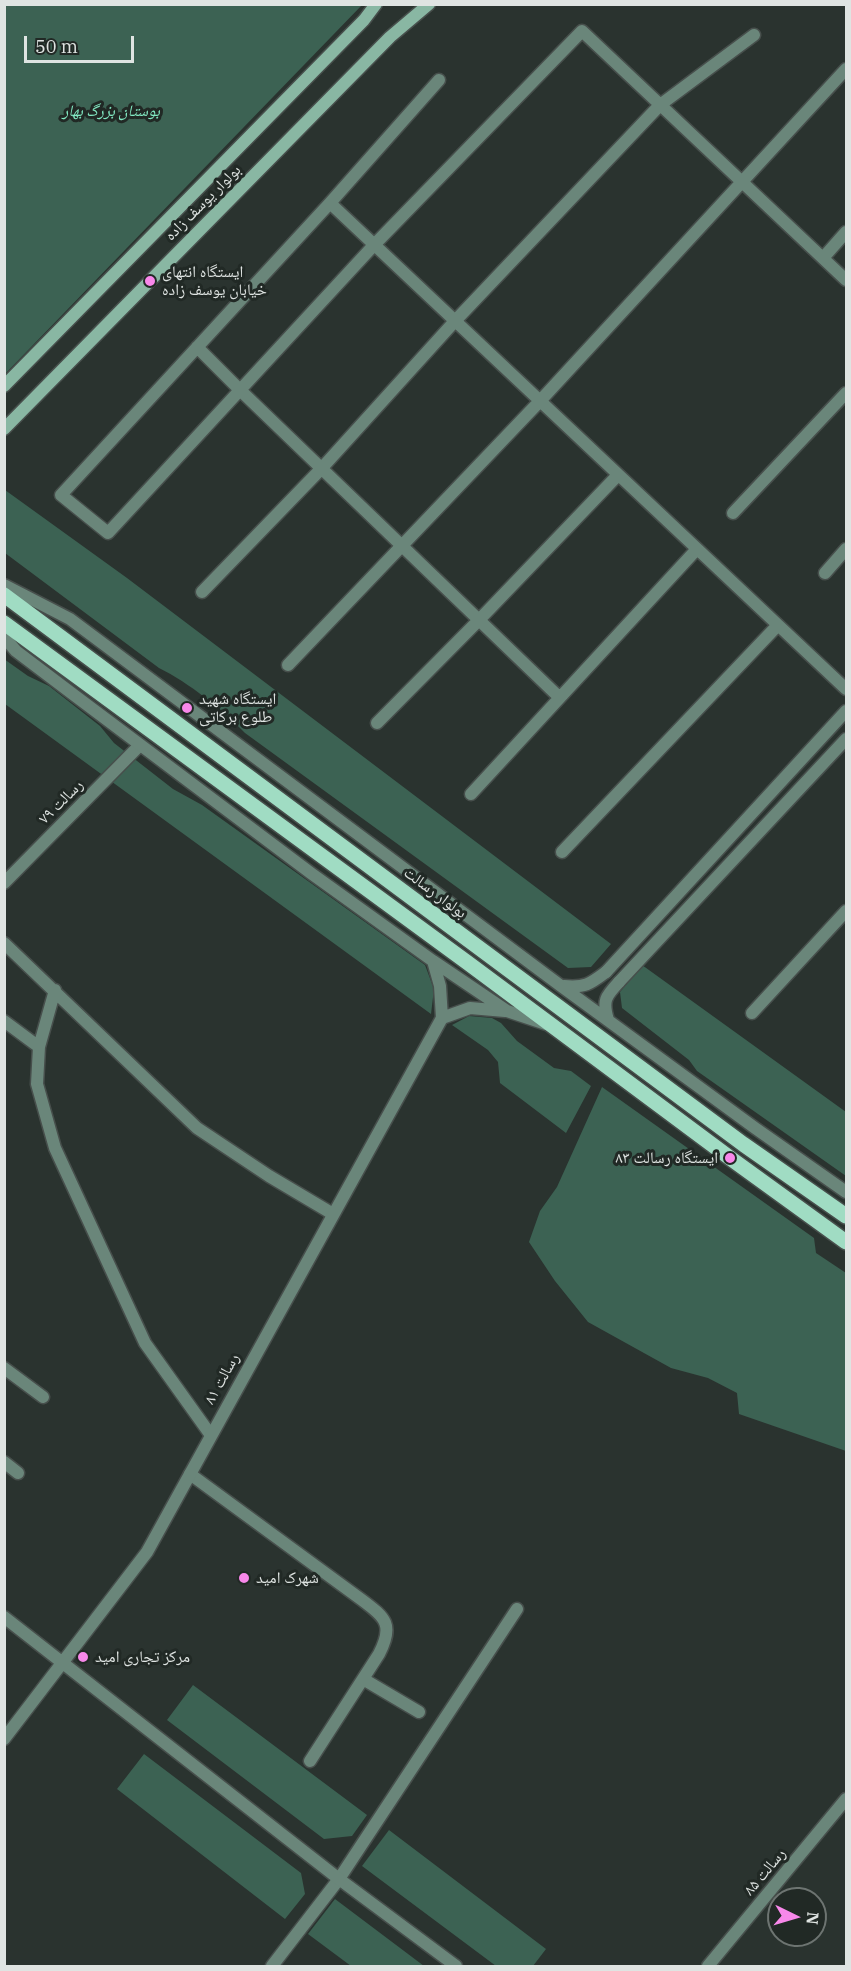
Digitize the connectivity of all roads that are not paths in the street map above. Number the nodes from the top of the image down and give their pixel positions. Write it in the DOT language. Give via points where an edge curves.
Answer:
graph roads {
  1 [pos="376,4"];
  2 [pos="429,4"];
  3 [pos="754,35"];
  4 [pos="846,69"];
  5 [pos="439,80"];
  6 [pos="660,105"];
  7 [pos="742,182"];
  8 [pos="330,203"];
  9 [pos="846,232"];
  10 [pos="374,245"];
  11 [pos="823,258"];
  12 [pos="846,280"];
  13 [pos="455,321"];
  14 [pos="197,347"];
  15 [pos="4,386"];
  16 [pos="240,390"];
  17 [pos="846,393"];
  18 [pos="540,401"];
  19 [pos="4,429"];
  20 [pos="321,468"];
  21 [pos="618,475"];
  22 [pos="733,513"];
  23 [pos="401,545"];
  24 [pos="697,549"];
  25 [pos="846,549"];
  26 [pos="825,573"];
  27 [pos="4,585"];
  28 [pos="202,592"];
  29 [pos="4,596"];
  30 [pos="479,620"];
  31 [pos="4,623"];
  32 [pos="778,625"];
  33 [pos="4,637"];
  34 [pos="288,665"];
  35 [pos="846,689"];
  36 [pos="559,697"];
  37 [pos="846,711"];
  38 [pos="377,723"];
  39 [pos="846,739"];
  40 [pos="140,745"];
  41 [pos="471,794"];
  42 [pos="562,852"];
  43 [pos="4,883"];
  44 [pos="846,911"];
  45 [pos="4,943"];
  46 [pos="433,961"];
  47 [pos="561,986"];
  48 [pos="55,990"];
  49 [pos="507,1011"];
  50 [pos="752,1013"];
  51 [pos="442,1018"];
  52 [pos="608,1020"];
  53 [pos="4,1022"];
  54 [pos="552,1026"];
  55 [pos="39,1047"];
  56 [pos="846,1192"];
  57 [pos="333,1214"];
  58 [pos="846,1216"];
  59 [pos="846,1242"];
  60 [pos="4,1368"];
  61 [pos="43,1397"];
  62 [pos="210,1434"];
  63 [pos="4,1462"];
  64 [pos="18,1473"];
  65 [pos="190,1474"];
  66 [pos="517,1609"];
  67 [pos="4,1617"];
  68 [pos="63,1663"];
  69 [pos="363,1678"];
  70 [pos="419,1712"];
  71 [pos="4,1739"];
  72 [pos="310,1761"];
  73 [pos="846,1799"];
  74 [pos="339,1879"];
  75 [pos="272,1966"];
  76 [pos="456,1966"];
  77 [pos="708,1966"];
  1 -- 15 [label="main road, بولوار یوسف زاده"];
  2 -- 19 [label="main road, بولوار یوسف زاده" via="390,36"];
  3 -- 6 [label="street"];
  4 -- 7 [label="street"];
  5 -- 8 [label="street"];
  6 -- 7 [label="street"];
  6 -- 10 [label="street" via="582,31"];
  6 -- 13 [label="street"];
  7 -- 11 [label="street"];
  7 -- 18 [label="street"];
  8 -- 10 [label="street"];
  8 -- 14 [label="street"];
  9 -- 11 [label="street"];
  10 -- 13 [label="street"];
  10 -- 16 [label="street"];
  11 -- 12 [label="street"];
  13 -- 18 [label="street"];
  13 -- 20 [label="street"];
  14 -- 16 [label="street"];
  14 -- 16 [label="street" via="61,495 108,533"];
  16 -- 20 [label="street"];
  17 -- 22 [label="street"];
  18 -- 21 [label="street"];
  18 -- 23 [label="street"];
  20 -- 23 [label="street"];
  20 -- 28 [label="street"];
  21 -- 24 [label="street"];
  21 -- 30 [label="street"];
  23 -- 30 [label="street"];
  23 -- 34 [label="street"];
  24 -- 32 [label="street"];
  24 -- 36 [label="street"];
  25 -- 26 [label="street"];
  27 -- 47 [label="street" via="70,619"];
  29 -- 58 [label="main road, بولوار رسالت" via="743,1144"];
  30 -- 36 [label="street"];
  30 -- 38 [label="street"];
  31 -- 54 [label="main road"];
  32 -- 35 [label="street"];
  32 -- 42 [label="street"];
  33 -- 40 [label="street" via="16,651"];
  36 -- 41 [label="street"];
  37 -- 47 [label="street" via="606,972 579,988"];
  39 -- 52 [label="street" via="608,994 604,1005"];
  40 -- 43 [label="street, رسالت ۷۹"];
  40 -- 46 [label="street"];
  44 -- 50 [label="street"];
  45 -- 48 [label="street"];
  46 -- 49 [label="street"];
  46 -- 51 [label="street" via="440,986"];
  47 -- 52 [label="street"];
  48 -- 55 [label="street"];
  48 -- 57 [label="street" via="197,1128"];
  49 -- 51 [label="street" via="470,1008"];
  49 -- 54 [label="street"];
  51 -- 57 [label="street, رسالت ۸۱"];
  52 -- 56 [label="street"];
  53 -- 55 [label="street"];
  54 -- 59 [label="main road"];
  55 -- 62 [label="street" via="37,1084 55,1148 145,1343"];
  57 -- 62 [label="street, رسالت ۸۱"];
  60 -- 61 [label="street"];
  62 -- 65 [label="street, رسالت ۸۱"];
  63 -- 64 [label="street"];
  65 -- 68 [label="street, رسالت ۸۱" via="147,1552"];
  65 -- 69 [label="street" via="384,1620 386,1641"];
  66 -- 74 [label="street"];
  67 -- 68 [label="street"];
  68 -- 71 [label="street, رسالت ۸۱"];
  68 -- 74 [label="street"];
  69 -- 70 [label="street"];
  69 -- 72 [label="street"];
  73 -- 77 [label="street, رسالت ۸۵"];
  74 -- 75 [label="street"];
  74 -- 76 [label="street"];
}
